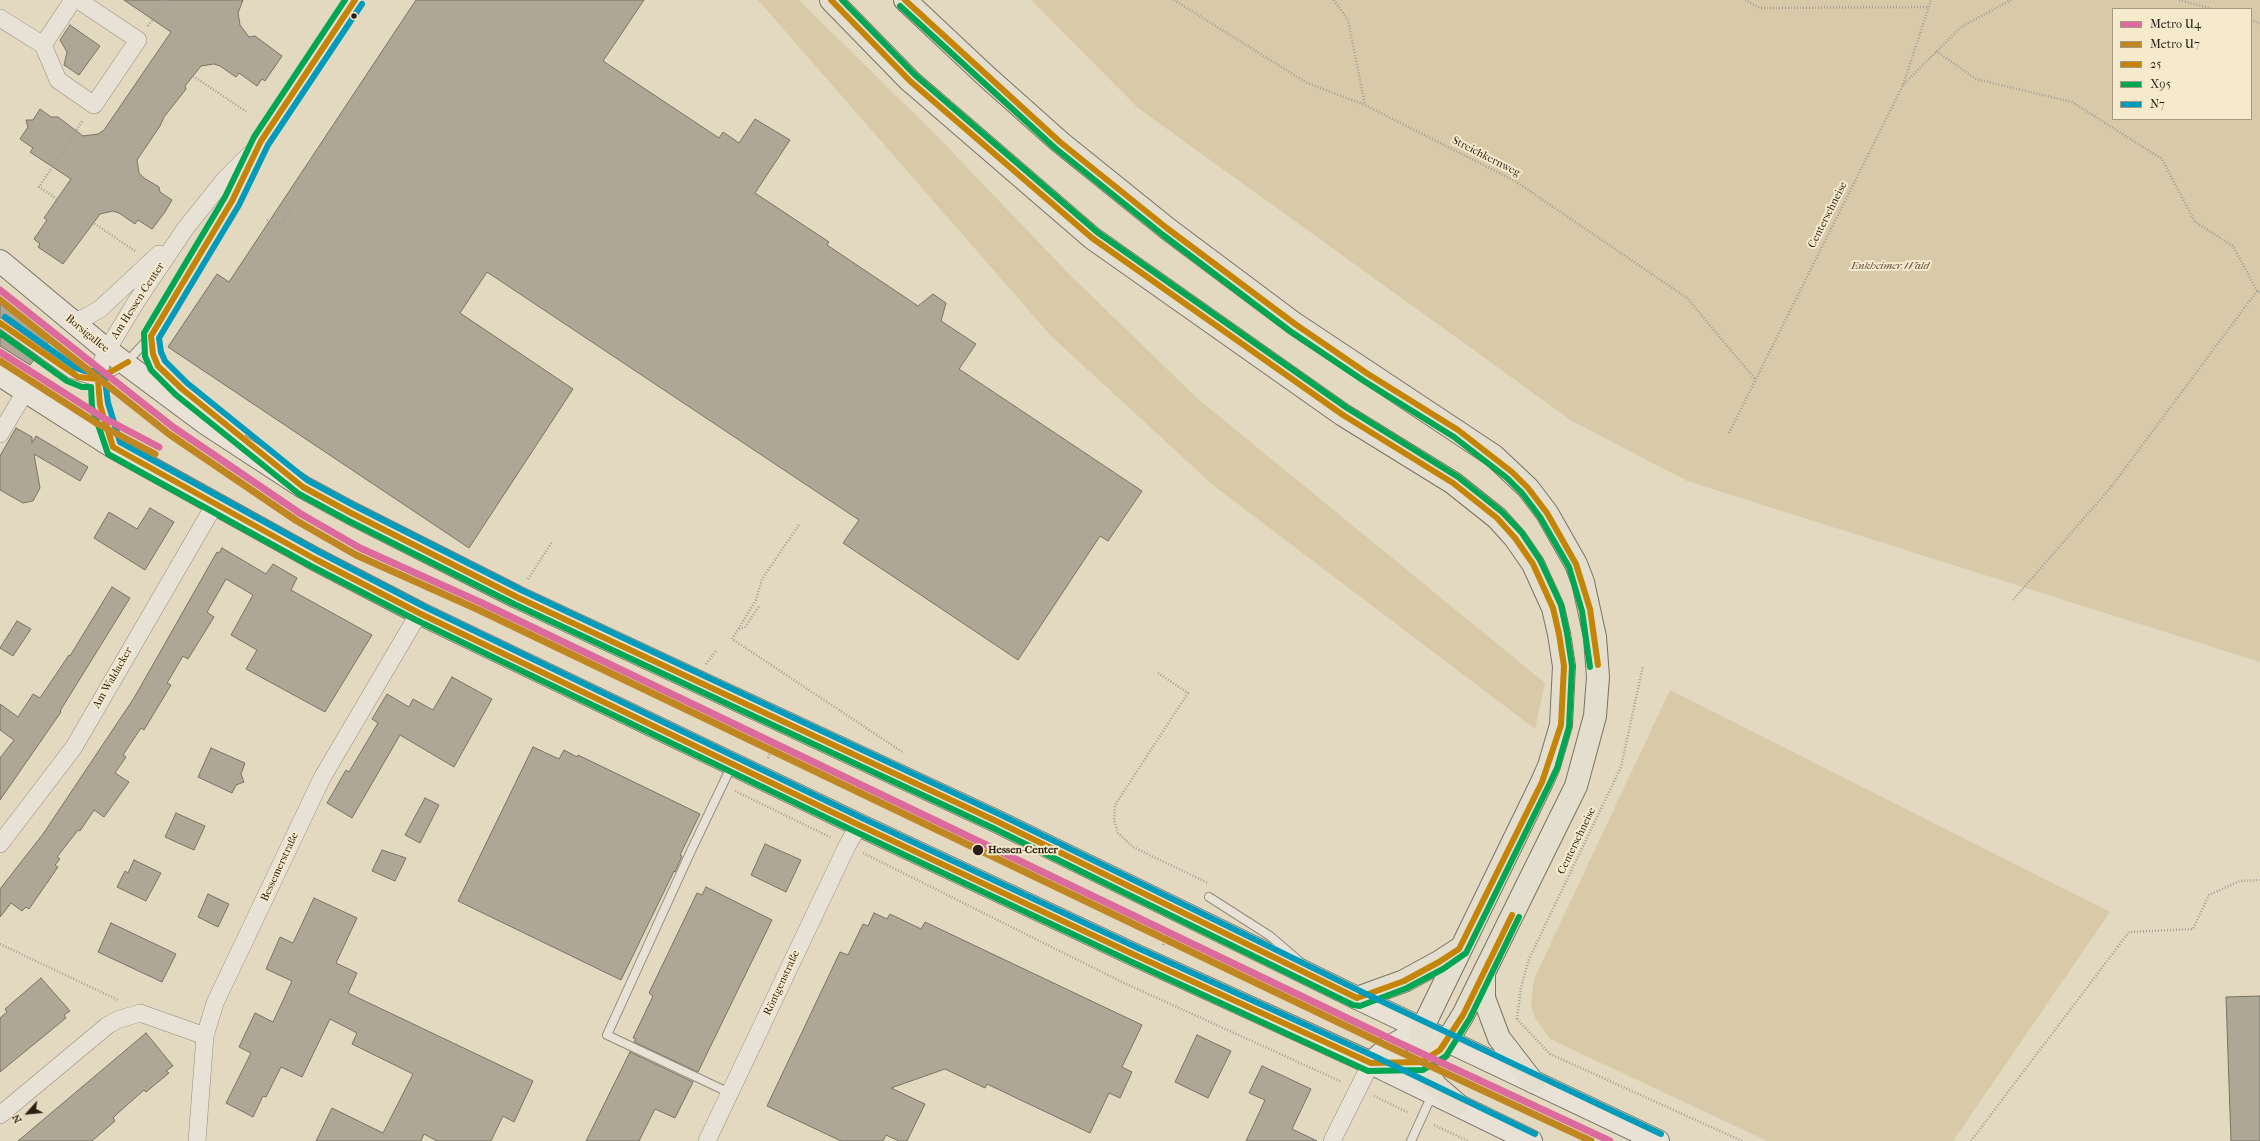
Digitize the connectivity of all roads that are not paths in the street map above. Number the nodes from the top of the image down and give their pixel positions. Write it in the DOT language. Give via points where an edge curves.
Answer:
graph roads {
  1 [pos="73,0"];
  2 [pos="78,0"];
  3 [pos="355,0"];
  4 [pos="831,0"];
  5 [pos="905,0"];
  6 [pos="0,18"];
  7 [pos="43,45"];
  8 [pos="259,145"];
  9 [pos="185,229"];
  10 [pos="0,261"];
  11 [pos="72,322"];
  12 [pos="0,323"];
  13 [pos="151,336"];
  14 [pos="106,350"];
  15 [pos="125,364"];
  16 [pos="0,375"];
  17 [pos="98,379"];
  18 [pos="25,392"];
  19 [pos="0,434"];
  20 [pos="113,447"];
  21 [pos="303,487"];
  22 [pos="215,504"];
  23 [pos="419,613"];
  24 [pos="733,764"];
  25 [pos="859,825"];
  26 [pos="0,844"];
  27 [pos="1209,896"];
  28 [pos="1459,949"];
  29 [pos="1483,970"];
  30 [pos="1313,975"];
  31 [pos="1357,998"];
  32 [pos="1422,1029"];
  33 [pos="205,1036"];
  34 [pos="1447,1041"];
  35 [pos="1421,1062"];
  36 [pos="1371,1063"];
  37 [pos="1533,1082"];
  38 [pos="1433,1092"];
  39 [pos="730,1093"];
  40 [pos="1457,1104"];
  41 [pos="0,1115"];
  42 [pos="1529,1140"];
  43 [pos="197,1141"];
  44 [pos="707,1141"];
  45 [pos="1332,1141"];
  46 [pos="1411,1141"];
  47 [pos="1658,1141"];
  1 -- 7 [label="street"];
  2 -- 7 [label="street" via="138,40 94,105 58,80"];
  3 -- 8 [label="street, Am Hessen-Center"];
  4 -- 28 [label="highway" via="910,81 1092,238 1343,415 1453,483 1497,518 1533,564 1553,608 1560,634 1564,666 1561,725 1542,782"];
  5 -- 29 [label="highway" via="1060,142 1168,230 1295,324 1494,456 1528,488 1566,543 1583,582 1596,637 1598,677 1595,716 1576,786"];
  6 -- 7 [label="street"];
  8 -- 9 [label="street, Am Hessen-Center" via="225,179"];
  8 -- 13 [label="street, Am Hessen-Center" via="232,201"];
  9 -- 11 [label="street, Am Hessen-Center" via="100,309"];
  9 -- 14 [label="street, Am Hessen-Center"];
  10 -- 11 [label="main road, Borsigallee"];
  11 -- 14 [label="main road, Borsigallee"];
  12 -- 17 [label="lane" via="71,374 84,379"];
  13 -- 15 [label="lane"];
  13 -- 21 [label="street" via="153,354 158,366 182,389"];
  14 -- 15 [label="main road, Borsigallee"];
  14 -- 17 [label="street, Am Hessen-Center"];
  15 -- 17 [label="lane"];
  15 -- 21 [label="main road, Borsigallee" via="205,423"];
  16 -- 18 [label="main road"];
  17 -- 20 [label="street, Am Hessen-Center" via="100,405"];
  18 -- 19 [label="street"];
  18 -- 20 [label="main road"];
  20 -- 22 [label="main road"];
  21 -- 30 [label="main road, Borsigallee" via="517,597 996,821"];
  22 -- 23 [label="main road"];
  22 -- 26 [label="street, Am Waldacker" via="74,746"];
  23 -- 24 [label="main road"];
  23 -- 33 [label="street, Bessemerstraße" via="322,778 215,1003"];
  24 -- 25 [label="main road"];
  24 -- 39 [label="lane" via="607,1035"];
  25 -- 36 [label="main road"];
  25 -- 39 [label="street, Röntgenstraße"];
  27 -- 30 [label="lane" via="1270,936"];
  28 -- 31 [label="highway" via="1404,981"];
  28 -- 32 [label="highway"];
  29 -- 34 [label="highway" via="1463,1015"];
  29 -- 37 [label="highway" via="1484,998 1499,1038"];
  30 -- 31 [label="main road, Borsigallee"];
  31 -- 32 [label="main road, Borsigallee"];
  32 -- 34 [label="main road, Borsigallee"];
  32 -- 35 [label="highway" via="1419,1040"];
  32 -- 36 [label="main road" via="1389,1047"];
  33 -- 41 [label="street" via="153,1016 130,1014 108,1025"];
  33 -- 43 [label="street, Bessemerstraße"];
  34 -- 35 [label="highway" via="1440,1050"];
  34 -- 37 [label="main road, Borsigallee"];
  35 -- 36 [label="highway"];
  35 -- 40 [label="highway" via="1436,1086"];
  36 -- 38 [label="main road"];
  36 -- 45 [label="street"];
  37 -- 47 [label="main road, Borsigallee"];
  38 -- 40 [label="main road"];
  38 -- 46 [label="lane"];
  39 -- 44 [label="street, Röntgenstraße"];
  40 -- 42 [label="main road"];
}
